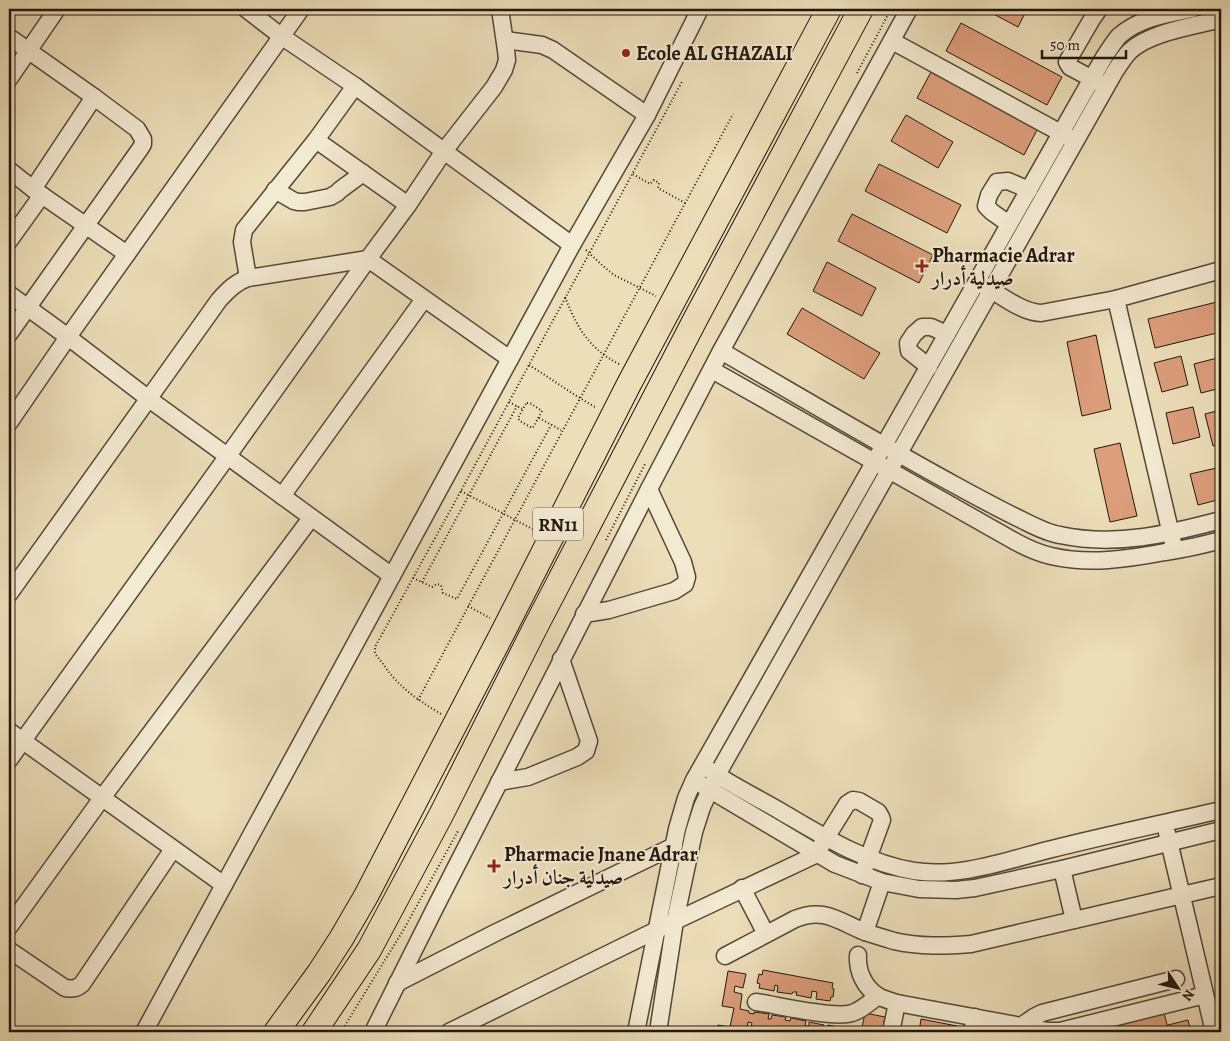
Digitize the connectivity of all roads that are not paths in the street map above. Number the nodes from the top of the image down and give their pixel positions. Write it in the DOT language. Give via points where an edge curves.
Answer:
graph roads {
  1 [pos="57,9"];
  2 [pos="246,9"];
  3 [pos="301,9"];
  4 [pos="500,9"];
  5 [pos="700,9"];
  6 [pos="829,9"];
  7 [pos="860,9"];
  8 [pos="909,9"];
  9 [pos="1099,9"];
  10 [pos="1192,9"];
  11 [pos="1160,12"];
  12 [pos="1221,19"];
  13 [pos="281,36"];
  14 [pos="9,37"];
  15 [pos="505,40"];
  16 [pos="892,41"];
  17 [pos="29,50"];
  18 [pos="9,79"];
  19 [pos="1099,83"];
  20 [pos="355,86"];
  21 [pos="94,97"];
  22 [pos="647,114"];
  23 [pos="1069,137"];
  24 [pos="316,140"];
  25 [pos="444,151"];
  26 [pos="9,170"];
  27 [pos="363,173"];
  28 [pos="275,190"];
  29 [pos="1029,190"];
  30 [pos="37,192"];
  31 [pos="408,205"];
  32 [pos="86,224"];
  33 [pos="1009,224"];
  34 [pos="9,241"];
  35 [pos="573,242"];
  36 [pos="127,254"];
  37 [pos="368,258"];
  38 [pos="1221,270"];
  39 [pos="248,278"];
  40 [pos="977,281"];
  41 [pos="991,290"];
  42 [pos="9,294"];
  43 [pos="424,299"];
  44 [pos="1116,299"];
  45 [pos="27,307"];
  46 [pos="9,334"];
  47 [pos="947,334"];
  48 [pos="68,337"];
  49 [pos="721,351"];
  50 [pos="510,359"];
  51 [pos="928,367"];
  52 [pos="712,370"];
  53 [pos="149,399"];
  54 [pos="9,423"];
  55 [pos="884,446"];
  56 [pos="898,454"];
  57 [pos="228,457"];
  58 [pos="874,462"];
  59 [pos="889,470"];
  60 [pos="649,489"];
  61 [pos="282,496"];
  62 [pos="311,518"];
  63 [pos="1221,520"];
  64 [pos="1170,533"];
  65 [pos="1221,540"];
  66 [pos="1175,550"];
  67 [pos="392,576"];
  68 [pos="9,594"];
  69 [pos="584,614"];
  70 [pos="561,659"];
  71 [pos="9,731"];
  72 [pos="22,740"];
  73 [pos="9,760"];
  74 [pos="702,765"];
  75 [pos="717,775"];
  76 [pos="694,780"];
  77 [pos="499,782"];
  78 [pos="709,790"];
  79 [pos="102,798"];
  80 [pos="1221,810"];
  81 [pos="1165,823"];
  82 [pos="1221,830"];
  83 [pos="826,838"];
  84 [pos="1169,842"];
  85 [pos="674,846"];
  86 [pos="173,849"];
  87 [pos="816,854"];
  88 [pos="868,858"];
  89 [pos="1062,869"];
  90 [pos="862,875"];
  91 [pos="882,882"];
  92 [pos="224,885"];
  93 [pos="1221,886"];
  94 [pos="742,888"];
  95 [pos="1182,894"];
  96 [pos="1074,920"];
  97 [pos="675,921"];
  98 [pos="9,927"];
  99 [pos="656,931"];
  100 [pos="865,932"];
  101 [pos="766,934"];
  102 [pos="9,950"];
  103 [pos="858,955"];
  104 [pos="725,956"];
  105 [pos="1176,979"];
  106 [pos="397,983"];
  107 [pos="1139,988"];
  108 [pos="1205,995"];
  109 [pos="878,996"];
  110 [pos="756,1002"];
  111 [pos="897,1003"];
  112 [pos="1144,1010"];
  113 [pos="974,1025"];
  114 [pos="1021,1026"];
  115 [pos="1083,1029"];
  116 [pos="144,1032"];
  117 [pos="276,1032"];
  118 [pos="314,1032"];
  119 [pos="374,1032"];
  120 [pos="449,1032"];
  121 [pos="636,1032"];
  122 [pos="658,1032"];
  123 [pos="891,1032"];
  124 [pos="1054,1032"];
  125 [pos="1214,1032"];
  1 -- 17 [label="street"];
  2 -- 13 [label="street"];
  3 -- 13 [label="street"];
  4 -- 15 [label="street"];
  5 -- 22 [label="street"];
  6 -- 117 [label="highway, RN11" via="629,384 366,896 319,974"];
  7 -- 118 [label="highway, RN11" via="369,950"];
  8 -- 16 [label="street"];
  9 -- 19 [label="street" via="1067,62 1070,67"];
  10 -- 11 [label="street"];
  11 -- 19 [label="street" via="1119,37 1103,58"];
  12 -- 19 [label="street" via="1140,43 1114,73"];
  13 -- 20 [label="street"];
  13 -- 36 [label="street"];
  14 -- 17 [label="street"];
  15 -- 22 [label="street" via="542,45 553,50"];
  15 -- 25 [label="street" via="507,60 504,70"];
  16 -- 23 [label="street"];
  16 -- 49 [label="street"];
  17 -- 18 [label="street"];
  17 -- 21 [label="street"];
  19 -- 23 [label="street"];
  20 -- 24 [label="street"];
  20 -- 25 [label="street"];
  21 -- 30 [label="street"];
  21 -- 32 [label="street" via="137,129 143,144"];
  22 -- 35 [label="street"];
  23 -- 29 [label="street"];
  23 -- 41 [label="street"];
  24 -- 27 [label="street"];
  24 -- 28 [label="street"];
  25 -- 31 [label="street"];
  25 -- 35 [label="street"];
  26 -- 30 [label="street"];
  27 -- 28 [label="street" via="337,194 305,202 294,201"];
  27 -- 31 [label="street"];
  28 -- 39 [label="street" via="244,230 242,242"];
  29 -- 33 [label="street"];
  29 -- 33 [label="street" via="1008,181 998,182 988,195 986,206"];
  30 -- 32 [label="street"];
  30 -- 34 [label="street"];
  31 -- 37 [label="street"];
  32 -- 36 [label="street"];
  32 -- 45 [label="street"];
  33 -- 40 [label="street"];
  35 -- 50 [label="street"];
  36 -- 48 [label="street"];
  37 -- 39 [label="street"];
  37 -- 43 [label="street"];
  37 -- 57 [label="street"];
  38 -- 44 [label="street"];
  39 -- 53 [label="street" via="239,281 219,300"];
  40 -- 41 [label="street"];
  40 -- 47 [label="street"];
  41 -- 44 [label="street" via="1022,308 1041,313"];
  41 -- 56 [label="street"];
  42 -- 45 [label="street"];
  43 -- 50 [label="street"];
  43 -- 61 [label="street"];
  44 -- 64 [label="street"];
  45 -- 46 [label="street"];
  45 -- 48 [label="street"];
  47 -- 51 [label="street"];
  47 -- 51 [label="street" via="922,327 908,343 909,351"];
  48 -- 53 [label="street"];
  48 -- 54 [label="street"];
  49 -- 52 [label="street"];
  49 -- 55 [label="street"];
  50 -- 67 [label="street"];
  51 -- 55 [label="street"];
  52 -- 58 [label="street"];
  52 -- 60 [label="street"];
  53 -- 57 [label="street"];
  53 -- 68 [label="street"];
  55 -- 56 [label="street"];
  55 -- 58 [label="street"];
  56 -- 59 [label="street"];
  56 -- 64 [label="street" via="1016,517 1059,535 1106,540"];
  57 -- 61 [label="street"];
  57 -- 72 [label="street"];
  58 -- 59 [label="street"];
  58 -- 74 [label="street"];
  59 -- 66 [label="street" via="1035,552 1089,561"];
  59 -- 75 [label="street"];
  60 -- 69 [label="street"];
  60 -- 69 [label="street" via="683,562 687,577 685,584 665,594"];
  61 -- 62 [label="street"];
  62 -- 67 [label="street"];
  62 -- 79 [label="street"];
  63 -- 64 [label="street"];
  64 -- 66 [label="street"];
  65 -- 66 [label="street"];
  67 -- 92 [label="street"];
  69 -- 70 [label="street"];
  70 -- 77 [label="street"];
  70 -- 77 [label="street" via="589,741 586,751 528,777"];
  71 -- 72 [label="street"];
  72 -- 73 [label="street"];
  72 -- 79 [label="street"];
  74 -- 75 [label="street"];
  74 -- 76 [label="street"];
  75 -- 78 [label="street"];
  75 -- 83 [label="street"];
  76 -- 78 [label="street"];
  76 -- 85 [label="street" via="683,806"];
  77 -- 106 [label="street"];
  78 -- 87 [label="street"];
  78 -- 97 [label="street" via="694,832"];
  79 -- 86 [label="street"];
  79 -- 98 [label="street"];
  80 -- 81 [label="street"];
  81 -- 84 [label="street"];
  81 -- 88 [label="street" via="955,872 915,871"];
  82 -- 84 [label="street"];
  83 -- 87 [label="street"];
  83 -- 88 [label="street"];
  83 -- 88 [label="street" via="847,804 859,801 878,812 882,820"];
  84 -- 89 [label="street"];
  84 -- 95 [label="street"];
  85 -- 99 [label="street"];
  85 -- 106 [label="street"];
  86 -- 92 [label="street"];
  86 -- 102 [label="street" via="77,988 65,988"];
  87 -- 90 [label="street"];
  87 -- 94 [label="street"];
  88 -- 90 [label="street"];
  89 -- 91 [label="street" via="956,890 919,889"];
  89 -- 96 [label="street"];
  90 -- 91 [label="street"];
  91 -- 100 [label="street"];
  92 -- 116 [label="street"];
  93 -- 95 [label="street"];
  94 -- 97 [label="street"];
  94 -- 101 [label="street"];
  95 -- 96 [label="street"];
  95 -- 108 [label="street"];
  96 -- 100 [label="street" via="971,944 948,946 896,941"];
  97 -- 99 [label="street"];
  97 -- 122 [label="street"];
  99 -- 120 [label="street"];
  99 -- 121 [label="street"];
  100 -- 101 [label="street" via="830,916 814,914 795,919"];
  101 -- 104 [label="street"];
  103 -- 109 [label="street" via="863,981"];
  105 -- 107 [label="street"];
  106 -- 119 [label="street"];
  107 -- 112 [label="street"];
  107 -- 114 [label="street" via="1042,1013"];
  108 -- 112 [label="street"];
  108 -- 125 [label="street"];
  109 -- 110 [label="street" via="850,1014"];
  109 -- 111 [label="street"];
  111 -- 113 [label="street"];
  111 -- 123 [label="street"];
  112 -- 115 [label="street"];
  113 -- 114 [label="street"];
  114 -- 124 [label="street"];
  115 -- 124 [label="street"];
}
